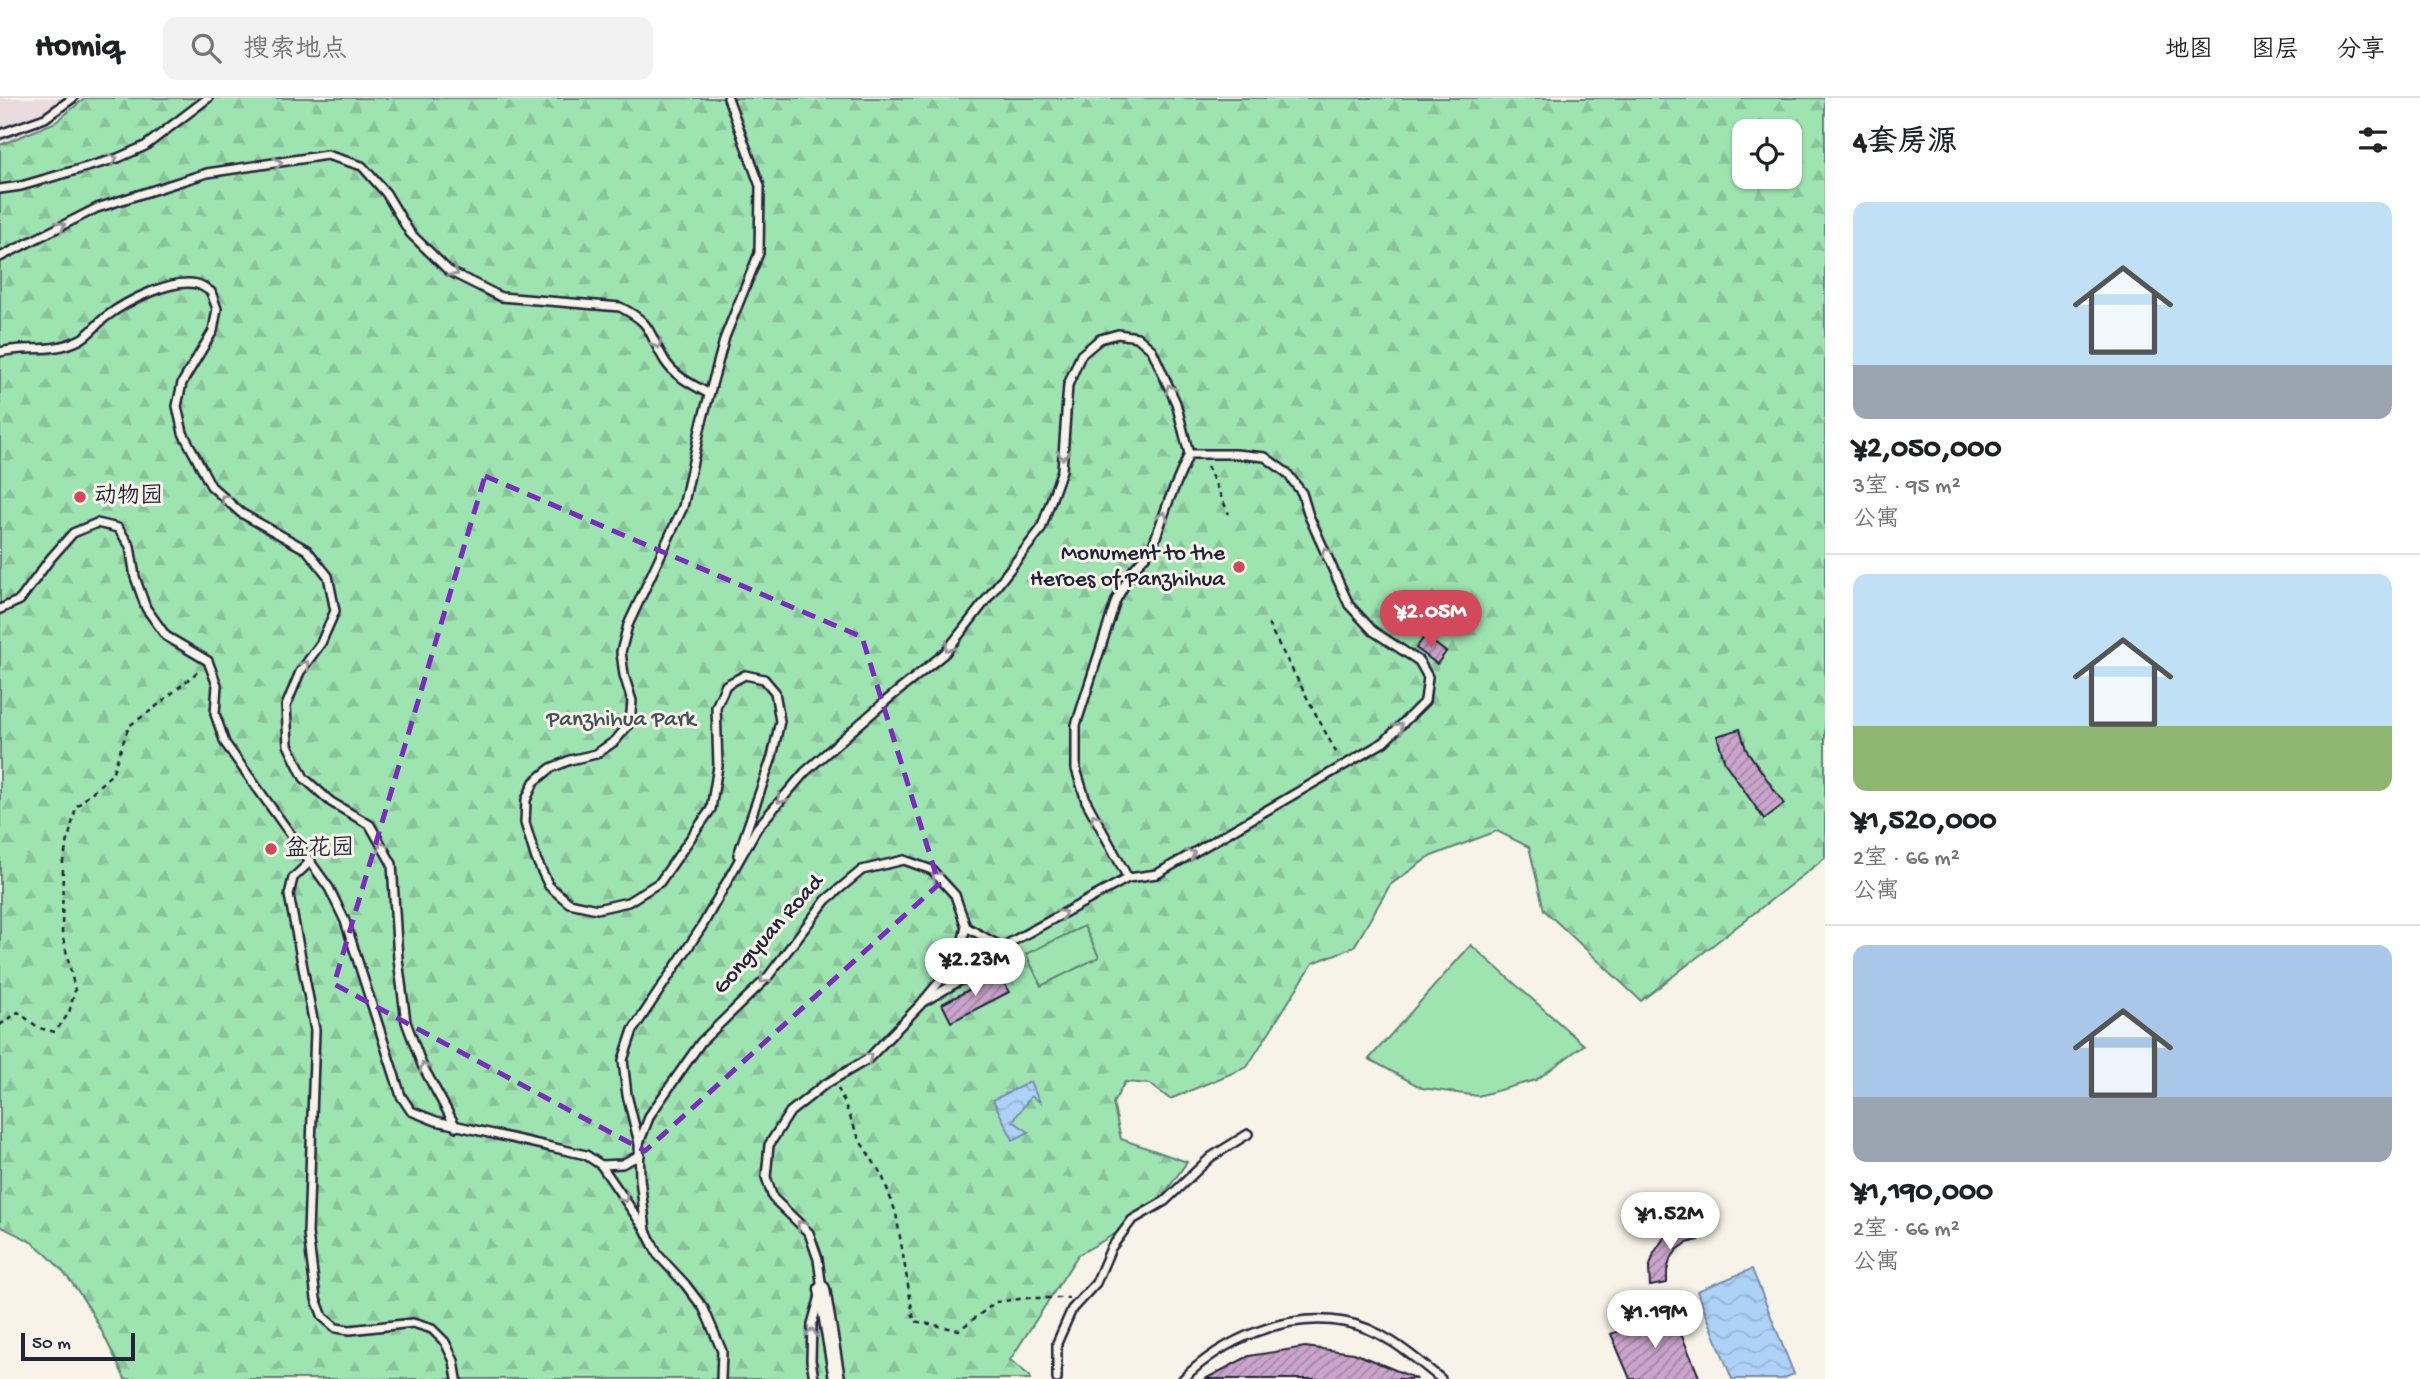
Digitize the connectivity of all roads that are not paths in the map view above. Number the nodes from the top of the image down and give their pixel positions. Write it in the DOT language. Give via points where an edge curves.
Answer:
graph roads {
  1 [pos="73,98"];
  2 [pos="208,98"];
  3 [pos="728,98"];
  4 [pos="0,134"];
  5 [pos="0,189"];
  6 [pos="0,257"];
  7 [pos="0,352"];
  8 [pos="709,394"];
  9 [pos="1189,454"];
  10 [pos="0,609"];
  11 [pos="311,861"];
  12 [pos="730,875"];
  13 [pos="1128,877"];
  14 [pos="966,927"];
  15 [pos="1002,947"];
  16 [pos="921,1004"];
  17 [pos="456,1127"];
  18 [pos="1248,1134"];
  19 [pos="639,1143"];
  20 [pos="640,1155"];
  21 [pos="601,1165"];
  22 [pos="646,1231"];
  23 [pos="822,1289"];
  24 [pos="457,1379"];
  25 [pos="721,1379"];
  26 [pos="814,1379"];
  27 [pos="836,1379"];
  28 [pos="1057,1379"];
  29 [pos="1182,1379"];
  30 [pos="1441,1379"];
  1 -- 4 [label="lane" via="45,118"];
  5 -- 2 [label="lane, one-way" via="118,158 145,146"];
  3 -- 8 [label="lane" via="760,186 759,253 725,337"];
  6 -- 8 [label="lane, one-way" via="97,208 207,173 327,155 362,166 386,193 410,233 449,271 501,297 620,307 637,315 677,375"];
  17 -- 7 [label="lane, one-way" via="422,1065 406,1022 392,864 370,825 331,803 304,778 288,745 286,706 335,611 328,576 307,550 241,513 211,486 183,433 177,406 182,383 213,331 217,309 211,292 197,284 177,284 141,296 106,316 81,340 51,350"];
  8 -- 12 [label="lane" via="683,507 628,625 621,652 632,701 630,723 596,754 551,768 534,782 526,800 525,823 550,886 569,903 597,909 628,902 660,882 711,808 718,766 716,707 726,685 745,676 764,679 775,692 780,721 772,757"];
  9 -- 12 [label="lane, one-way" via="1176,403 1152,350 1137,337 1118,334 1100,339 1080,355 1068,385 1062,470 1041,529 945,653 805,772 757,828"];
  13 -- 9 [label="lane, one-way" via="1086,801 1076,769 1076,725 1115,600 1152,548"];
  13 -- 9 [label="lane, one-way" via="1157,874 1384,742 1425,701 1427,677 1419,661 1373,631 1349,605 1302,494 1287,473 1265,457"];
  10 -- 11 [label="lane" via="20,600 73,533 97,523 118,528 130,546 146,608 166,635 208,662 217,685 215,714 225,743"];
  11 -- 17 [label="lane" via="345,921 401,1096 411,1111"];
  11 -- 24 [label="lane" via="293,878 289,895 315,1030 308,1233 316,1299 323,1317 336,1328 413,1323 432,1329 445,1342"];
  12 -- 19 [label="lane" via="701,928 633,1030 623,1060"];
  15 -- 13 [label="lane, one-way"];
  14 -- 15 [label="lane"];
  14 -- 16 [label="lane" via="958,959"];
  14 -- 19 [label="lane, Gongyuan Road, one-way" via="955,895 932,870 904,860 862,870 826,900 767,978 701,1042 650,1115"];
  15 -- 16 [label="lane" via="994,961"];
  23 -- 16 [label="lane, one-way" via="808,1233 774,1198 766,1177 769,1145 790,1112 868,1059"];
  17 -- 21 [label="lane" via="586,1155"];
  18 -- 28 [label="lane" via="1211,1157 1165,1201 1132,1220 1111,1248 1096,1283 1072,1309 1057,1343"];
  19 -- 20 [label="lane, Gongyuan Road"];
  20 -- 21 [label="lane" via="622,1164"];
  20 -- 22 [label="lane, Gongyuan Road"];
  21 -- 22 [label="lane, one-way"];
  22 -- 25 [label="lane, Gongyuan Road" via="658,1255 704,1309 722,1351"];
  26 -- 23 [label="lane, one-way" via="813,1324"];
  23 -- 27 [label="street"];
  29 -- 30 [label="lane" via="1229,1343 1306,1320 1345,1322 1378,1334"];
}
